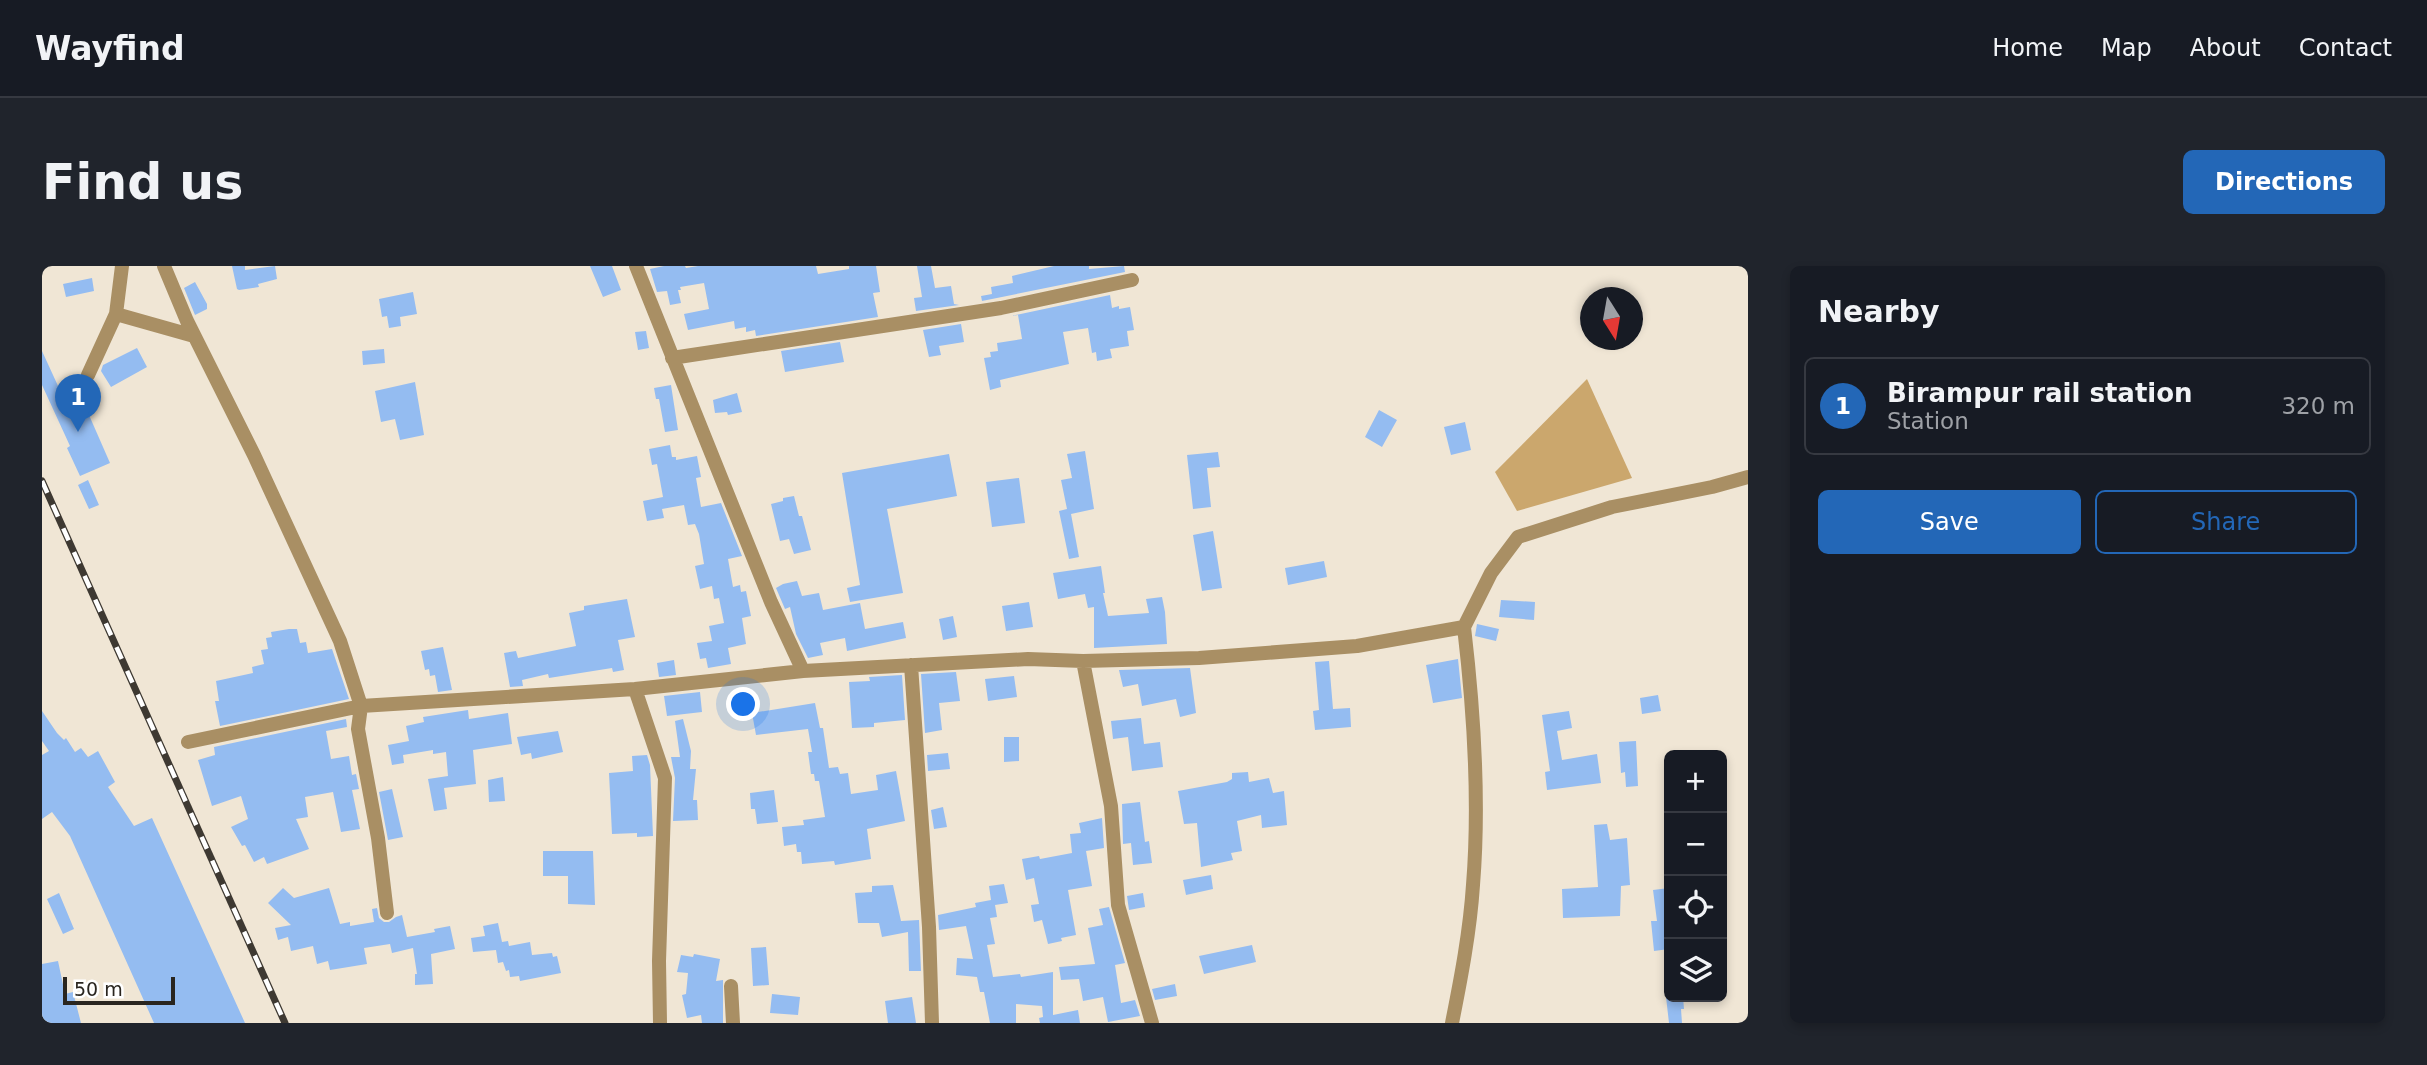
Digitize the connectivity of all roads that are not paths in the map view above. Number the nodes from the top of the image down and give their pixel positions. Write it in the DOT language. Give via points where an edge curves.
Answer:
graph roads {
  1 [pos="122,266"];
  2 [pos="164,266"];
  3 [pos="636,266"];
  4 [pos="1132,280"];
  5 [pos="116,314"];
  6 [pos="194,336"];
  7 [pos="672,358"];
  8 [pos="88,375"];
  9 [pos="1748,477"];
  10 [pos="1464,627"];
  11 [pos="1083,661"];
  12 [pos="911,665"];
  13 [pos="803,671"];
  14 [pos="635,689"];
  15 [pos="361,706"];
  16 [pos="188,742"];
  17 [pos="387,913"];
  18 [pos="731,986"];
  19 [pos="660,1023"];
  20 [pos="733,1023"];
  21 [pos="932,1023"];
  22 [pos="1152,1023"];
  23 [pos="1452,1023"];
  1 -- 5 [label="street"];
  2 -- 6 [label="street"];
  3 -- 7 [label="street"];
  4 -- 7 [label="street" via="1001,308"];
  5 -- 6 [label="street"];
  5 -- 8 [label="street"];
  6 -- 15 [label="street" via="306,564 340,641"];
  7 -- 13 [label="street"];
  9 -- 10 [label="street" via="1612,507 1518,537 1491,573"];
  10 -- 11 [label="street" via="1357,646"];
  10 -- 23 [label="street" via="1473,701 1473,885"];
  11 -- 12 [label="street"];
  11 -- 22 [label="street" via="1111,806 1118,905"];
  12 -- 13 [label="street"];
  12 -- 21 [label="street"];
  13 -- 14 [label="street"];
  14 -- 15 [label="street"];
  14 -- 19 [label="street" via="665,778"];
  15 -- 16 [label="street"];
  15 -- 17 [label="street" via="358,729"];
  18 -- 20 [label="street"];
}
